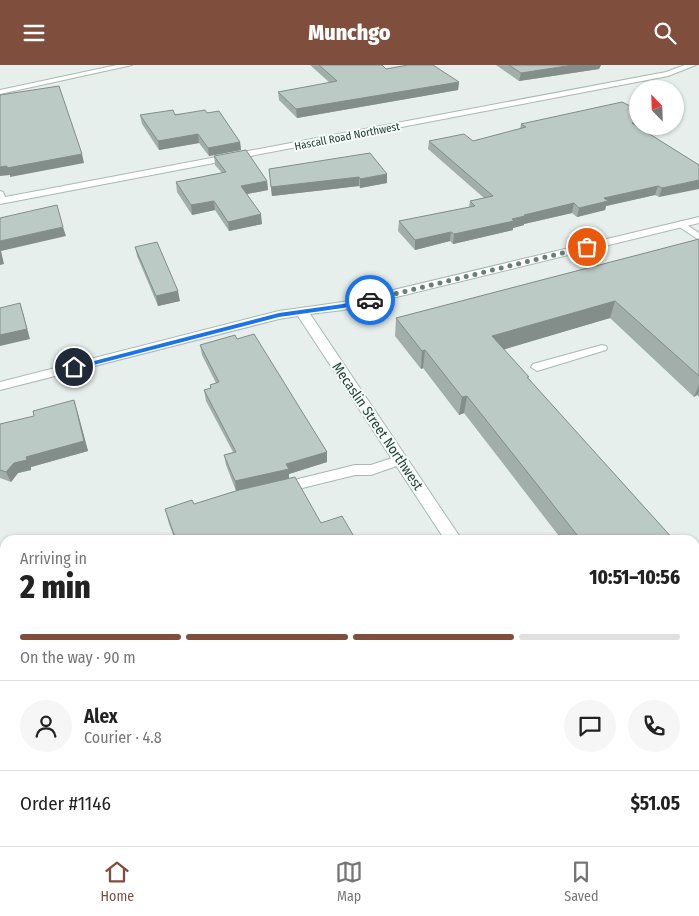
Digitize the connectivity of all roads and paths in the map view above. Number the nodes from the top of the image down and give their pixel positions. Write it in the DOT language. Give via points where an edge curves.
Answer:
graph roads {
  1 [pos="100,65"];
  2 [pos="128,65"];
  3 [pos="692,65"];
  4 [pos="74,77"];
  5 [pos="0,92"];
  6 [pos="1,199"];
  7 [pos="699,220"];
  8 [pos="681,224"];
  9 [pos="699,237"];
  10 [pos="302,312"];
  11 [pos="602,348"];
  12 [pos="537,367"];
  13 [pos="0,386"];
  14 [pos="401,460"];
  15 [pos="271,491"];
  16 [pos="451,535"];
  1 -- 4 [label="street"];
  2 -- 4 [label="street"];
  3 -- 6 [label="street, Hascall Road Northwest" via="668,74"];
  4 -- 5 [label="street"];
  7 -- 8 [label="street"];
  8 -- 9 [label="lane"];
  8 -- 10 [label="street" via="343,306"];
  10 -- 13 [label="street" via="279,315"];
  10 -- 14 [label="street, Mecaslin Street Northwest"];
  11 -- 12 [label="lane"];
  14 -- 15 [label="lane" via="371,470 355,470"];
  14 -- 16 [label="street, Mecaslin Street Northwest"];
}
